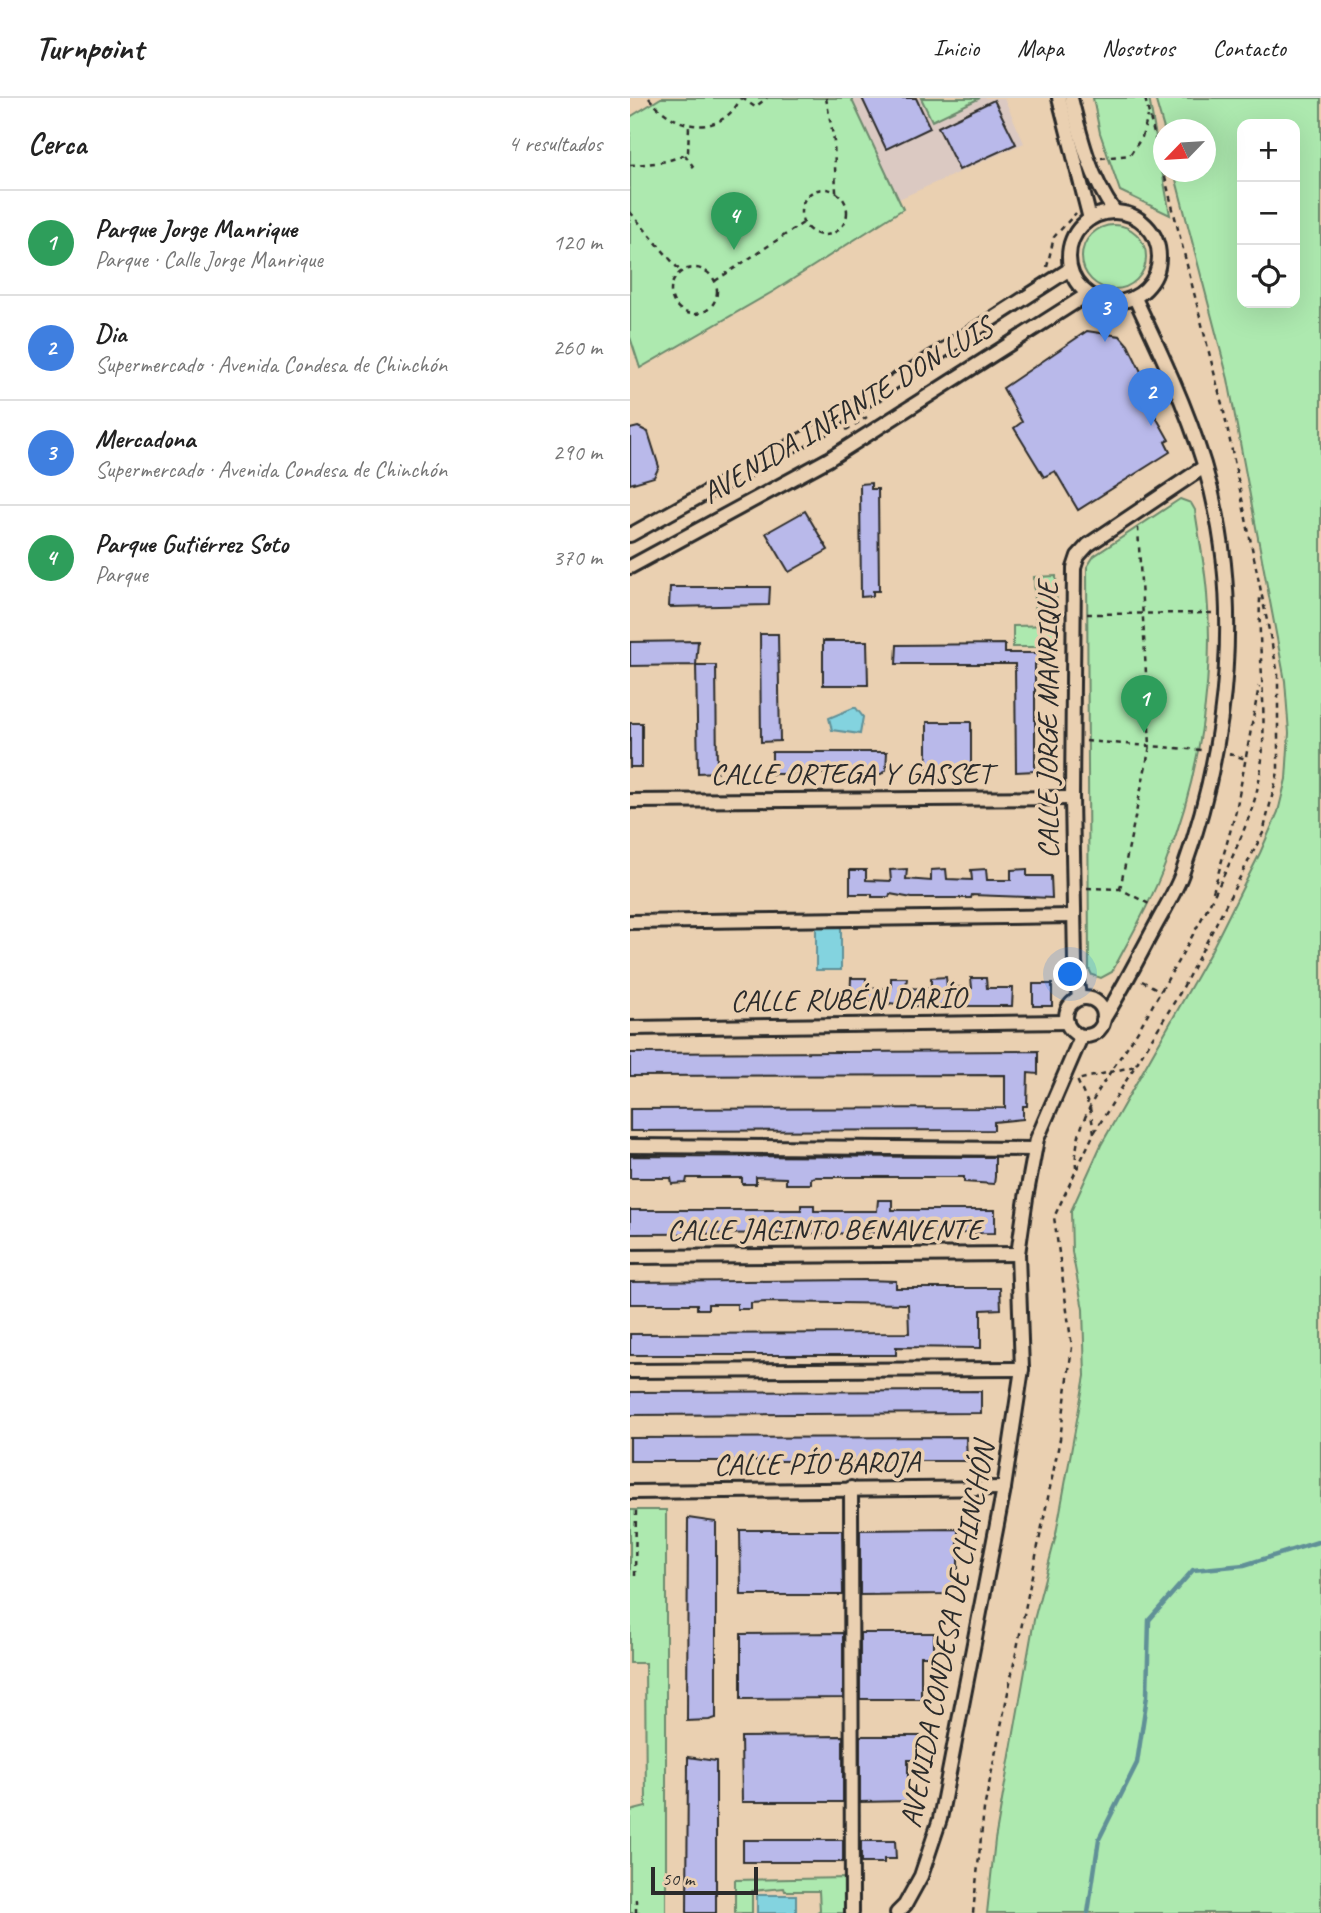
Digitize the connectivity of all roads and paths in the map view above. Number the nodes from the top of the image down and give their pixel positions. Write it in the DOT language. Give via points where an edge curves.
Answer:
graph roads {
  1 [pos="649,98"];
  2 [pos="741,98"];
  3 [pos="767,98"];
  4 [pos="826,98"];
  5 [pos="1059,98"];
  6 [pos="1071,98"];
  7 [pos="1145,98"];
  8 [pos="1149,112"];
  9 [pos="689,126"];
  10 [pos="685,155"];
  11 [pos="1087,162"];
  12 [pos="630,164"];
  13 [pos="695,170"];
  14 [pos="836,192"];
  15 [pos="630,212"];
  16 [pos="1115,212"];
  17 [pos="1090,219"];
  18 [pos="804,223"];
  19 [pos="1070,269"];
  20 [pos="681,272"];
  21 [pos="715,281"];
  22 [pos="1088,294"];
  23 [pos="1135,298"];
  24 [pos="1204,467"];
  25 [pos="1136,512"];
  26 [pos="630,535"];
  27 [pos="630,567"];
  28 [pos="1261,592"];
  29 [pos="1225,613"];
  30 [pos="1073,614"];
  31 [pos="1144,614"];
  32 [pos="1260,680"];
  33 [pos="1072,740"];
  34 [pos="1150,746"];
  35 [pos="1215,751"];
  36 [pos="1246,759"];
  37 [pos="1072,798"];
  38 [pos="630,801"];
  39 [pos="1073,888"];
  40 [pos="1120,889"];
  41 [pos="1213,892"];
  42 [pos="1163,912"];
  43 [pos="1074,916"];
  44 [pos="630,922"];
  45 [pos="1129,974"];
  46 [pos="1123,989"];
  47 [pos="1160,991"];
  48 [pos="1079,998"];
  49 [pos="1095,1000"];
  50 [pos="1103,1020"];
  51 [pos="1067,1022"];
  52 [pos="630,1028"];
  53 [pos="1081,1037"];
  54 [pos="1135,1066"];
  55 [pos="1111,1072"];
  56 [pos="1090,1108"];
  57 [pos="1094,1133"];
  58 [pos="630,1146"];
  59 [pos="1035,1149"];
  60 [pos="1076,1171"];
  61 [pos="1018,1254"];
  62 [pos="630,1257"];
  63 [pos="1022,1369"];
  64 [pos="630,1371"];
  65 [pos="851,1488"];
  66 [pos="1004,1488"];
  67 [pos="630,1492"];
  68 [pos="636,1510"];
  69 [pos="635,1576"];
  70 [pos="636,1899"];
  71 [pos="902,1910"];
  72 [pos="636,1913"];
  73 [pos="852,1913"];
  74 [pos="973,1913"];
  1 -- 9 [label="path" via="668,117"];
  2 -- 3 [label="path" via="755,107"];
  2 -- 9 [label="path" via="722,120"];
  4 -- 14 [label="path"];
  5 -- 17 [label="street"];
  6 -- 11 [label="street"];
  7 -- 8 [label="path"];
  8 -- 11 [label="path" via="1143,137 1130,155"];
  8 -- 28 [label="path" via="1224,412"];
  9 -- 10 [label="path"];
  10 -- 12 [label="path"];
  10 -- 13 [label="path"];
  11 -- 16 [label="street"];
  14 -- 18 [label="path" via="824,188 809,194 801,207"];
  14 -- 18 [label="path" via="847,207 840,228 821,235"];
  15 -- 20 [label="path"];
  16 -- 17 [label="street"];
  16 -- 23 [label="street" via="1141,220 1157,241 1160,254 1154,280"];
  17 -- 19 [label="street" via="1070,246"];
  18 -- 21 [label="path"];
  19 -- 22 [label="street"];
  19 -- 26 [label="street, AVENIDA INFANTE DON LUIS" via="816,432"];
  20 -- 21 [label="path" via="694,267"];
  20 -- 21 [label="path" via="674,279 671,295 678,308 691,314 705,312 715,302"];
  22 -- 23 [label="street" via="1111,303"];
  22 -- 27 [label="street, AVENIDA INFANTE DON LUIS" via="829,458"];
  23 -- 24 [label="street" via="1178,389"];
  24 -- 25 [label="street, CALLE JORGE MANRIQUE"];
  24 -- 29 [label="street" via="1214,511"];
  25 -- 30 [label="street, CALLE JORGE MANRIQUE" via="1078,556"];
  25 -- 31 [label="path"];
  28 -- 32 [label="path"];
  28 -- 54 [label="path" via="1278,674 1278,772 1263,833 1181,991"];
  29 -- 31 [label="path"];
  29 -- 35 [label="street" via="1226,694"];
  30 -- 31 [label="path"];
  30 -- 33 [label="street, CALLE JORGE MANRIQUE"];
  31 -- 34 [label="path"];
  32 -- 36 [label="path"];
  32 -- 47 [label="path" via="1263,749 1251,810 1231,862"];
  33 -- 34 [label="path"];
  33 -- 37 [label="street, CALLE JORGE MANRIQUE"];
  34 -- 35 [label="path"];
  34 -- 40 [label="path"];
  35 -- 36 [label="path"];
  35 -- 42 [label="street" via="1183,874"];
  36 -- 41 [label="path"];
  37 -- 38 [label="street, CALLE ORTEGA Y GASSET"];
  37 -- 39 [label="street, CALLE JORGE MANRIQUE"];
  39 -- 40 [label="path"];
  39 -- 43 [label="street, CALLE JORGE MANRIQUE"];
  40 -- 42 [label="path"];
  42 -- 45 [label="street"];
  43 -- 44 [label="street"];
  43 -- 48 [label="street, CALLE JORGE MANRIQUE"];
  45 -- 46 [label="street"];
  45 -- 47 [label="path"];
  46 -- 49 [label="street"];
  46 -- 50 [label="street"];
  47 -- 55 [label="path"];
  48 -- 49 [label="street"];
  48 -- 51 [label="street" via="1067,1010"];
  49 -- 50 [label="street"];
  50 -- 53 [label="street" via="1099,1032"];
  51 -- 52 [label="street, CALLE RUBÉN DARÍO"];
  51 -- 53 [label="street"];
  53 -- 59 [label="street, AVENIDA CONDESA DE CHINCHÓN"];
  54 -- 55 [label="path"];
  54 -- 57 [label="path"];
  55 -- 56 [label="path"];
  55 -- 56 [label="path" via="1077,1080"];
  56 -- 57 [label="path"];
  56 -- 60 [label="path" via="1074,1146"];
  57 -- 60 [label="path"];
  58 -- 59 [label="street"];
  59 -- 61 [label="street, AVENIDA CONDESA DE CHINCHÓN"];
  60 -- 74 [label="path" via="1055,1217 1072,1347 1060,1439 984,1809"];
  61 -- 62 [label="street, CALLE JACINTO BENAVENTE"];
  61 -- 63 [label="street, AVENIDA CONDESA DE CHINCHÓN"];
  63 -- 64 [label="street"];
  63 -- 66 [label="street, AVENIDA CONDESA DE CHINCHÓN"];
  65 -- 66 [label="street, CALLE PÍO BAROJA"];
  65 -- 67 [label="street, CALLE PÍO BAROJA"];
  65 -- 73 [label="street"];
  66 -- 71 [label="street, AVENIDA CONDESA DE CHINCHÓN" via="940,1819 931,1851"];
  68 -- 69 [label="path"];
  70 -- 72 [label="path"];
}
